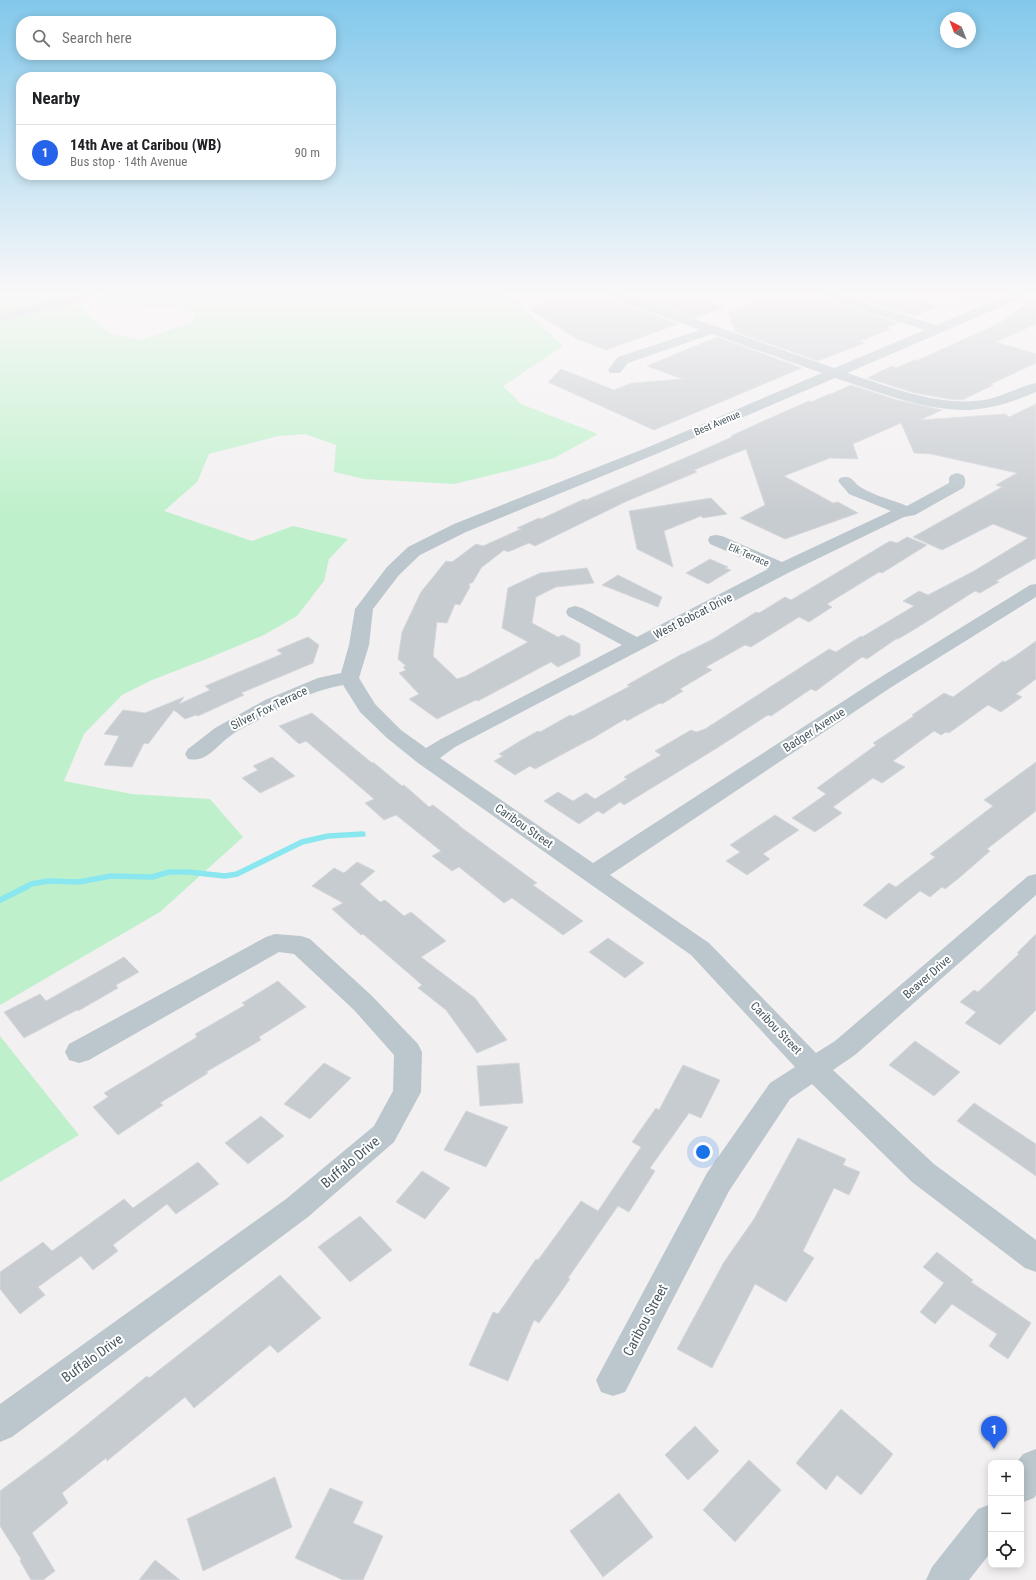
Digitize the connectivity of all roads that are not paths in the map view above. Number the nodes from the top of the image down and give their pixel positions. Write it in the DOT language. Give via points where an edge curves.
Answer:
graph roads {
  1 [pos="617,368"];
  2 [pos="821,368"];
  3 [pos="848,368"];
  4 [pos="615,370"];
  5 [pos="836,373"];
  6 [pos="1036,387"];
  7 [pos="957,478"];
  8 [pos="846,481"];
  9 [pos="909,512"];
  10 [pos="716,540"];
  11 [pos="782,570"];
  12 [pos="1036,589"];
  13 [pos="575,612"];
  14 [pos="637,645"];
  15 [pos="349,678"];
  16 [pos="196,754"];
  17 [pos="426,758"];
  18 [pos="594,874"];
  19 [pos="1036,882"];
  20 [pos="79,1052"];
  21 [pos="814,1069"];
  22 [pos="1036,1258"];
  23 [pos="613,1380"];
  24 [pos="0,1425"];
  25 [pos="1036,1466"];
  26 [pos="1024,1481"];
  27 [pos="988,1526"];
  28 [pos="944,1580"];
  1 -- 4 [label="street"];
  2 -- 5 [label="street"];
  3 -- 5 [label="street, Best Avenue"];
  5 -- 6 [label="street" via="924,400 952,405 994,403"];
  5 -- 15 [label="street, Best Avenue" via="460,528 414,551 394,571 364,609 359,645"];
  7 -- 9 [label="street, West Bobcat Drive" via="957,485"];
  8 -- 9 [label="street" via="854,491"];
  9 -- 11 [label="street, West Bobcat Drive" via="898,514"];
  10 -- 11 [label="street, Elk Terrace"];
  11 -- 14 [label="street, West Bobcat Drive"];
  12 -- 18 [label="street, Badger Avenue" via="883,684"];
  13 -- 14 [label="street"];
  14 -- 17 [label="street, West Bobcat Drive" via="448,743"];
  15 -- 16 [label="street, Silver Fox Terrace" via="325,682 272,704 222,732"];
  15 -- 17 [label="street, Caribou Street" via="367,708 394,734"];
  17 -- 18 [label="street, Caribou Street"];
  18 -- 21 [label="street, Caribou Street" via="700,949"];
  19 -- 21 [label="street, Beaver Drive" via="845,1048"];
  20 -- 24 [label="street, Buffalo Drive" via="275,943 301,945 363,1003 408,1052 407,1092 384,1134 297,1208"];
  21 -- 22 [label="street, Caribou Street" via="923,1173"];
  21 -- 23 [label="street, Caribou Street" via="780,1091 718,1182"];
  25 -- 26 [label="street"];
  27 -- 28 [label="street"];
}
